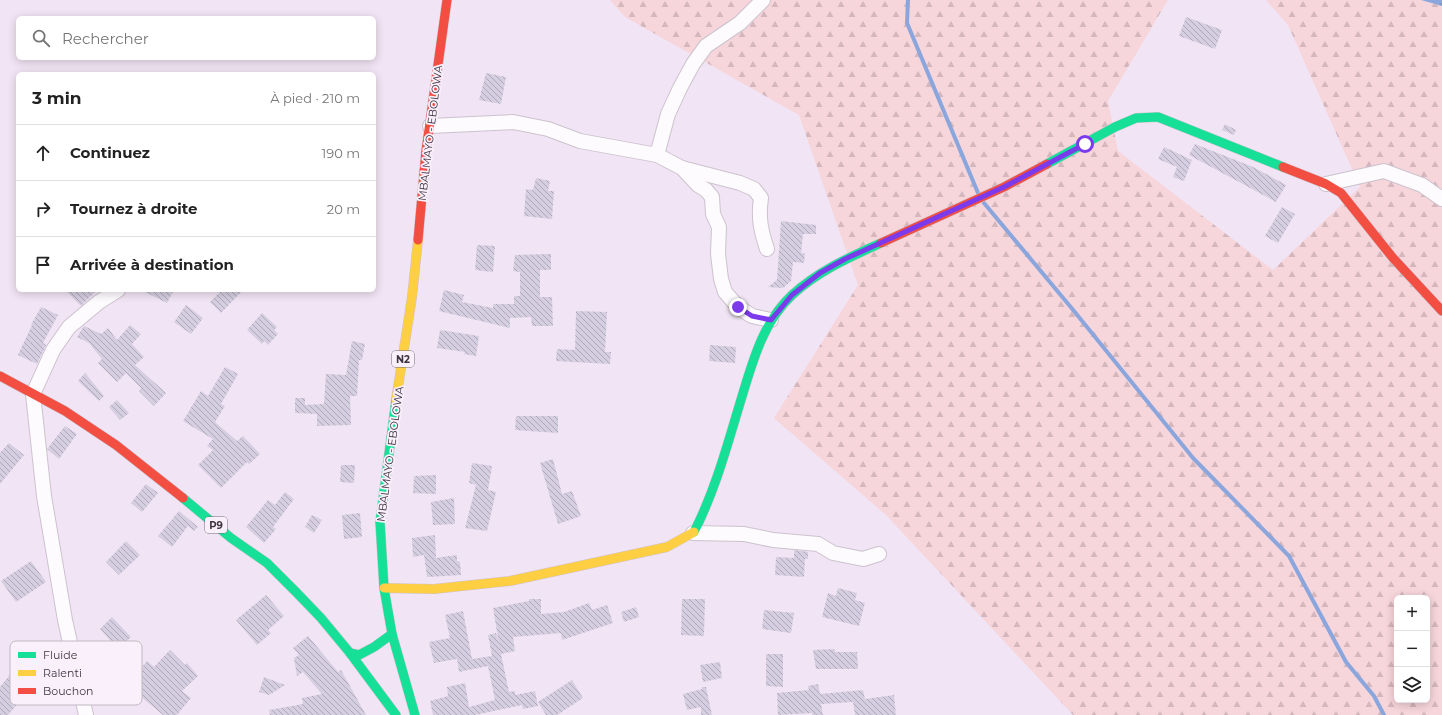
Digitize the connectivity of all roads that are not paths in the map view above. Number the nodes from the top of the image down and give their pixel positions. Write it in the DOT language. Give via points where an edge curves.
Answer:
graph roads {
  1 [pos="447,0"];
  2 [pos="763,0"];
  3 [pos="430,126"];
  4 [pos="657,155"];
  5 [pos="682,168"];
  6 [pos="1326,184"];
  7 [pos="1442,199"];
  8 [pos="768,249"];
  9 [pos="115,292"];
  10 [pos="1442,311"];
  11 [pos="771,320"];
  12 [pos="0,376"];
  13 [pos="33,394"];
  14 [pos="693,533"];
  15 [pos="879,554"];
  16 [pos="384,588"];
  17 [pos="392,634"];
  18 [pos="70,641"];
  19 [pos="350,653"];
  20 [pos="84,705"];
  21 [pos="86,715"];
  22 [pos="396,715"];
  23 [pos="415,715"];
  1 -- 3 [label="main road, MBALMAYO - EBOLOWA / N2"];
  2 -- 4 [label="street" via="740,23 706,46 693,64 668,114"];
  3 -- 4 [label="street" via="513,122 548,129 580,141"];
  3 -- 16 [label="main road, MBALMAYO - EBOLOWA / N2" via="412,297 380,522"];
  4 -- 5 [label="street"];
  5 -- 8 [label="street" via="754,189 761,198 759,213 762,234"];
  5 -- 11 [label="street" via="712,197 713,214 719,227 718,254 725,292 738,307 752,316"];
  6 -- 7 [label="street" via="1384,171 1422,185"];
  6 -- 10 [label="main road" via="1341,193 1393,258"];
  6 -- 11 [label="main road" via="1158,117 1136,118 1004,187 845,259 820,273 792,295"];
  9 -- 13 [label="street" via="69,327 53,350"];
  11 -- 14 [label="main road" via="756,352 722,463"];
  12 -- 13 [label="main road, P9"];
  13 -- 18 [label="street" via="44,496"];
  13 -- 19 [label="main road, P9" via="116,445 267,564 297,593"];
  14 -- 15 [label="street" via="744,534 773,540 818,544 833,553 862,559"];
  14 -- 16 [label="main road" via="667,547 510,581 434,589"];
  16 -- 17 [label="main road, MBALMAYO - EBOLOWA / N2"];
  17 -- 19 [label="main road" via="358,655"];
  17 -- 23 [label="main road, MBALMAYO - EBOLOWA / N2"];
  19 -- 22 [label="main road, P9"];
  20 -- 21 [label="street"];
}
